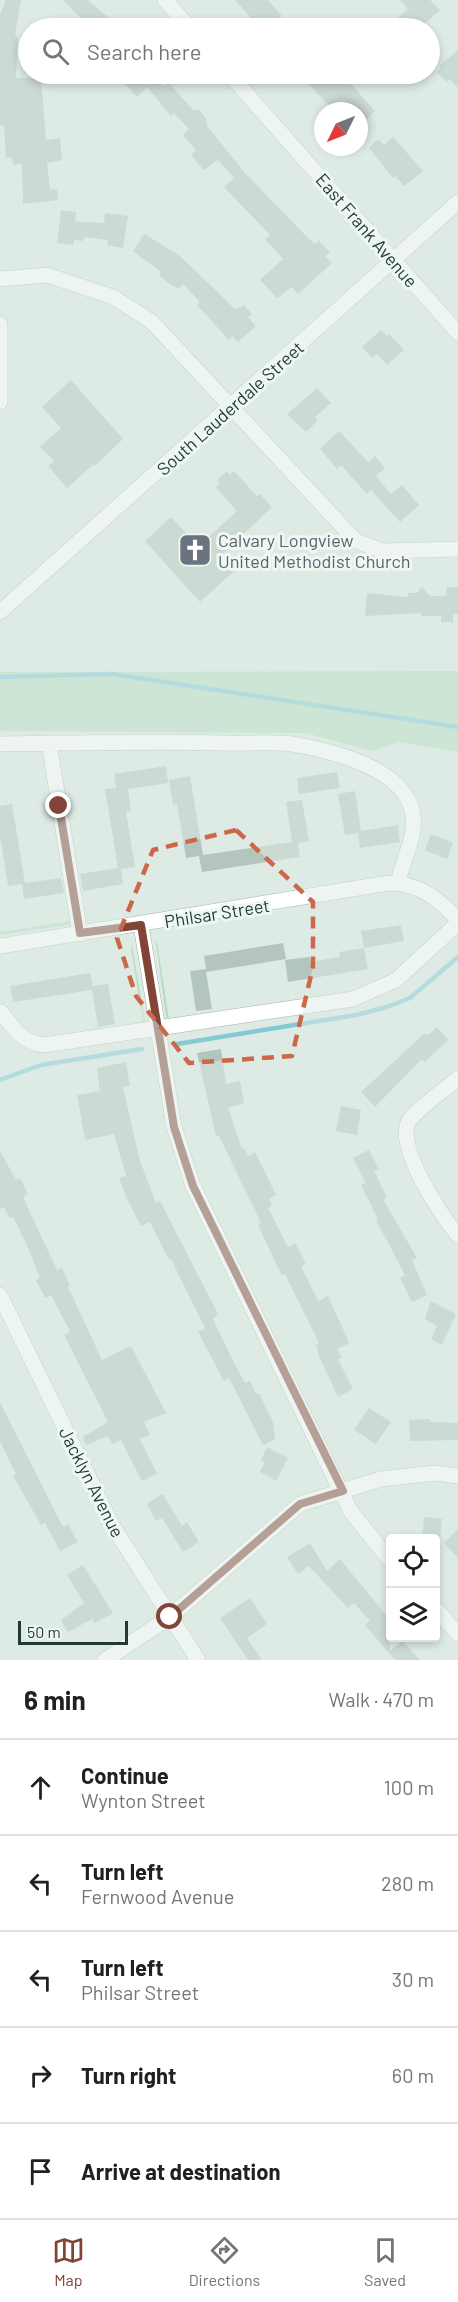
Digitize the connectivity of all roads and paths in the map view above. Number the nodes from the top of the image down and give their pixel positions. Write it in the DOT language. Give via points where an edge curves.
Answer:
graph roads {
  1 [pos="165,0"];
  2 [pos="181,18"];
  3 [pos="238,84"];
  4 [pos="458,202"];
  5 [pos="394,260"];
  6 [pos="0,279"];
  7 [pos="0,324"];
  8 [pos="458,333"];
  9 [pos="0,402"];
  10 [pos="232,406"];
  11 [pos="458,549"];
  12 [pos="0,612"];
  13 [pos="49,743"];
  14 [pos="0,744"];
  15 [pos="398,883"];
  16 [pos="458,921"];
  17 [pos="141,925"];
  18 [pos="80,933"];
  19 [pos="0,946"];
  20 [pos="0,1009"];
  21 [pos="158,1028"];
  22 [pos="458,1078"];
  23 [pos="458,1235"];
  24 [pos="0,1295"];
  25 [pos="458,1476"];
  26 [pos="343,1491"];
  27 [pos="386,1555"];
  28 [pos="440,1614"];
  29 [pos="170,1617"];
  30 [pos="458,1634"];
  31 [pos="105,1660"];
  32 [pos="198,1660"];
  1 -- 2 [label="street"];
  3 -- 5 [label="street, East Frank Avenue"];
  4 -- 5 [label="street, South Lauderdale Street"];
  5 -- 8 [label="street, East Frank Avenue"];
  5 -- 10 [label="street, South Lauderdale Street"];
  6 -- 10 [label="street" via="47,275 113,297 152,322"];
  7 -- 9 [label="street"];
  10 -- 11 [label="street" via="356,541 383,550"];
  10 -- 12 [label="street, South Lauderdale Street"];
  13 -- 14 [label="street"];
  13 -- 15 [label="street" via="291,744 346,756 391,780 411,806 412,837"];
  13 -- 18 [label="street"];
  15 -- 16 [label="street" via="429,893"];
  15 -- 17 [label="street, Philsar Street"];
  16 -- 21 [label="street" via="396,980 369,994"];
  17 -- 18 [label="street, Philsar Street"];
  17 -- 21 [label="street"];
  18 -- 19 [label="street, Philsar Street"];
  20 -- 21 [label="street" via="21,1036 44,1046"];
  21 -- 26 [label="street" via="174,1127 193,1186"];
  22 -- 23 [label="street" via="409,1121 405,1138 434,1205"];
  24 -- 29 [label="street, Jacklyn Avenue" via="112,1525"];
  25 -- 26 [label="street" via="435,1473 381,1479"];
  26 -- 27 [label="street" via="351,1512"];
  26 -- 29 [label="street" via="300,1504"];
  28 -- 30 [label="street"];
  29 -- 31 [label="street"];
  29 -- 32 [label="street, Jacklyn Avenue"];
}
